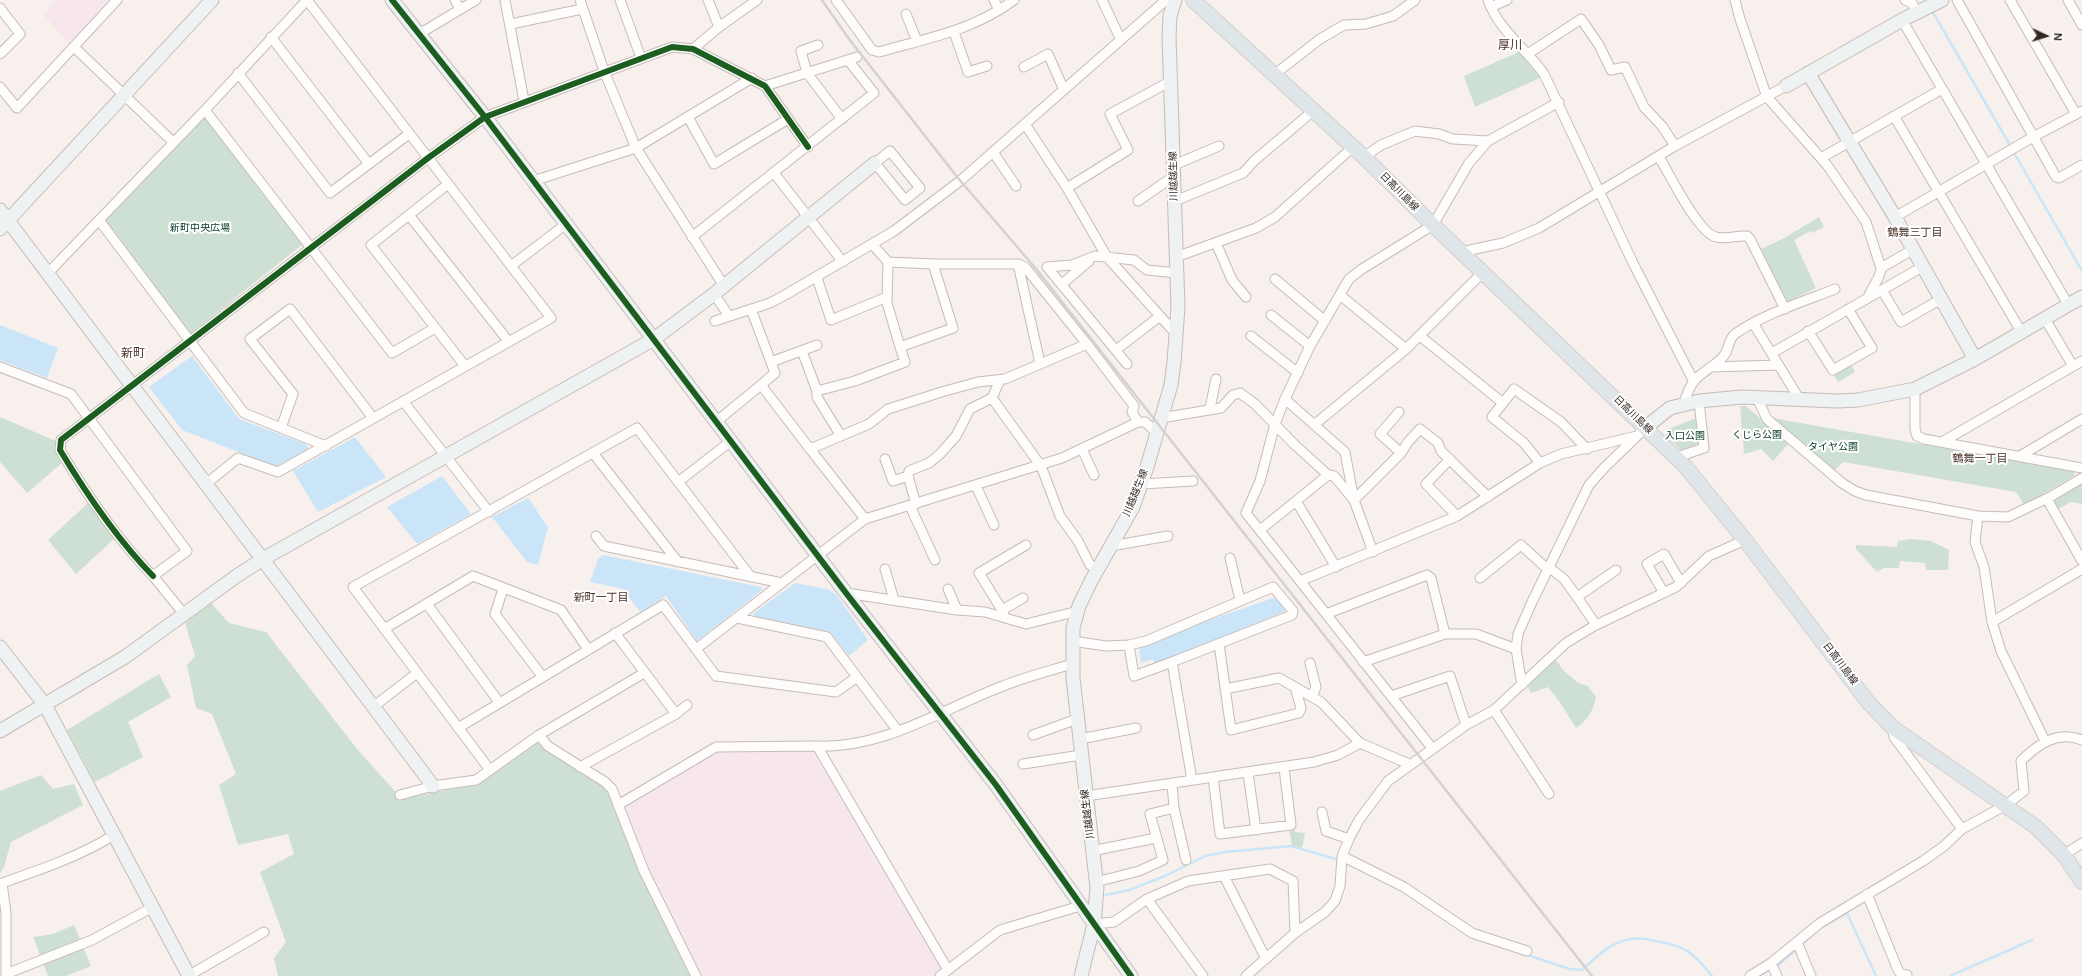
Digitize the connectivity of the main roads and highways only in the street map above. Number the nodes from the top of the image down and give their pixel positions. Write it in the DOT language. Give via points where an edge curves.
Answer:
graph roads {
  1 [pos="1193,0"];
  2 [pos="2082,882"];
  1 -- 2 [label="main road, 日高川島線" via="1364,157 1483,272 1641,432 1677,457 1745,540 1868,702 1892,726 2036,826 2064,855"];
}
